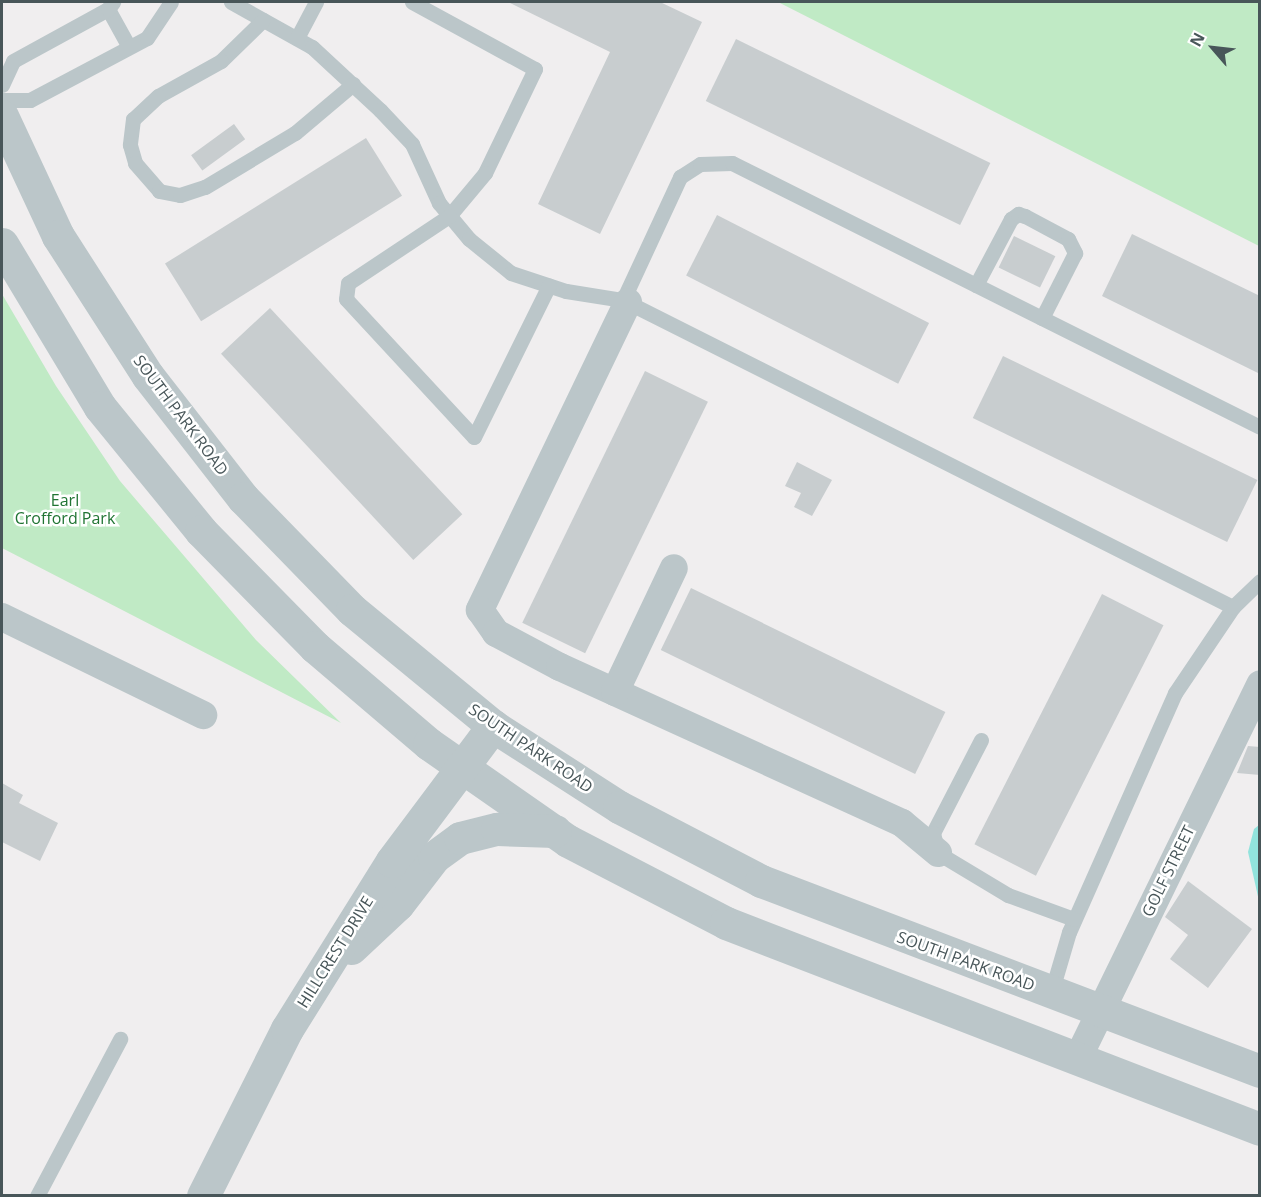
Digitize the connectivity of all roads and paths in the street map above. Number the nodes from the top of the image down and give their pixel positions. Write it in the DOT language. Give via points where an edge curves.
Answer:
graph roads {
  1 [pos="171,2"];
  2 [pos="231,2"];
  3 [pos="316,2"];
  4 [pos="412,2"];
  5 [pos="110,5"];
  6 [pos="263,20"];
  7 [pos="297,39"];
  8 [pos="129,47"];
  9 [pos="353,84"];
  10 [pos="2,85"];
  11 [pos="2,100"];
  12 [pos="2,116"];
  13 [pos="449,216"];
  14 [pos="3,248"];
  15 [pos="549,285"];
  16 [pos="976,285"];
  17 [pos="626,301"];
  18 [pos="1042,318"];
  19 [pos="1260,427"];
  20 [pos="674,568"];
  21 [pos="1260,581"];
  22 [pos="1233,608"];
  23 [pos="2,617"];
  24 [pos="1260,684"];
  25 [pos="615,692"];
  26 [pos="203,716"];
  27 [pos="493,726"];
  28 [pos="981,740"];
  29 [pos="461,766"];
  30 [pos="555,831"];
  31 [pos="938,853"];
  32 [pos="1074,919"];
  33 [pos="319,978"];
  34 [pos="1051,993"];
  35 [pos="1099,1011"];
  36 [pos="120,1039"];
  37 [pos="1077,1060"];
  38 [pos="1260,1071"];
  39 [pos="1260,1129"];
  40 [pos="37,1196"];
  41 [pos="203,1196"];
  1 -- 8 [label="lane" via="147,38"];
  2 -- 6 [label="lane"];
  3 -- 7 [label="lane"];
  4 -- 13 [label="lane" via="535,69 485,173"];
  5 -- 8 [label="lane"];
  5 -- 10 [label="lane" via="13,61"];
  6 -- 7 [label="lane"];
  6 -- 9 [label="lane" via="221,61 158,96 133,119 130,145 135,163 159,191 180,195 205,187 296,133"];
  7 -- 9 [label="lane"];
  8 -- 11 [label="lane" via="30,100"];
  9 -- 13 [label="lane" via="412,144"];
  12 -- 27 [label="street, SOUTH PARK ROAD" via="58,236 148,376 243,498 352,610"];
  13 -- 15 [label="lane" via="469,239 511,273"];
  13 -- 15 [label="lane" via="348,283 346,299 474,437"];
  14 -- 29 [label="street" via="100,406 201,531 315,647 429,744"];
  15 -- 17 [label="lane"];
  16 -- 17 [label="lane" via="732,163 700,164 680,177"];
  16 -- 18 [label="lane"];
  16 -- 18 [label="lane" via="1011,219 1018,214 1025,216 1068,239 1076,253"];
  17 -- 22 [label="lane"];
  17 -- 25 [label="street" via="480,610 496,633"];
  18 -- 19 [label="lane"];
  20 -- 25 [label="street"];
  21 -- 22 [label="lane"];
  22 -- 32 [label="lane" via="1175,693"];
  23 -- 26 [label="street"];
  24 -- 35 [label="street, GOLF STREET"];
  25 -- 31 [label="street" via="902,823"];
  27 -- 29 [label="street, HILLCREST DRIVE"];
  27 -- 34 [label="street, SOUTH PARK ROAD" via="619,807 761,881"];
  28 -- 31 [label="lane" via="933,833"];
  29 -- 30 [label="street"];
  29 -- 33 [label="street, HILLCREST DRIVE" via="392,861"];
  30 -- 33 [label="street" via="497,829 460,838 434,857 398,904"];
  30 -- 37 [label="street" via="726,923"];
  31 -- 32 [label="lane" via="1008,895"];
  32 -- 34 [label="lane"];
  33 -- 41 [label="street, HILLCREST DRIVE" via="287,1029"];
  34 -- 35 [label="street, SOUTH PARK ROAD"];
  35 -- 37 [label="street, GOLF STREET"];
  35 -- 38 [label="street, SOUTH PARK ROAD"];
  36 -- 40 [label="lane"];
  37 -- 39 [label="street"];
}
